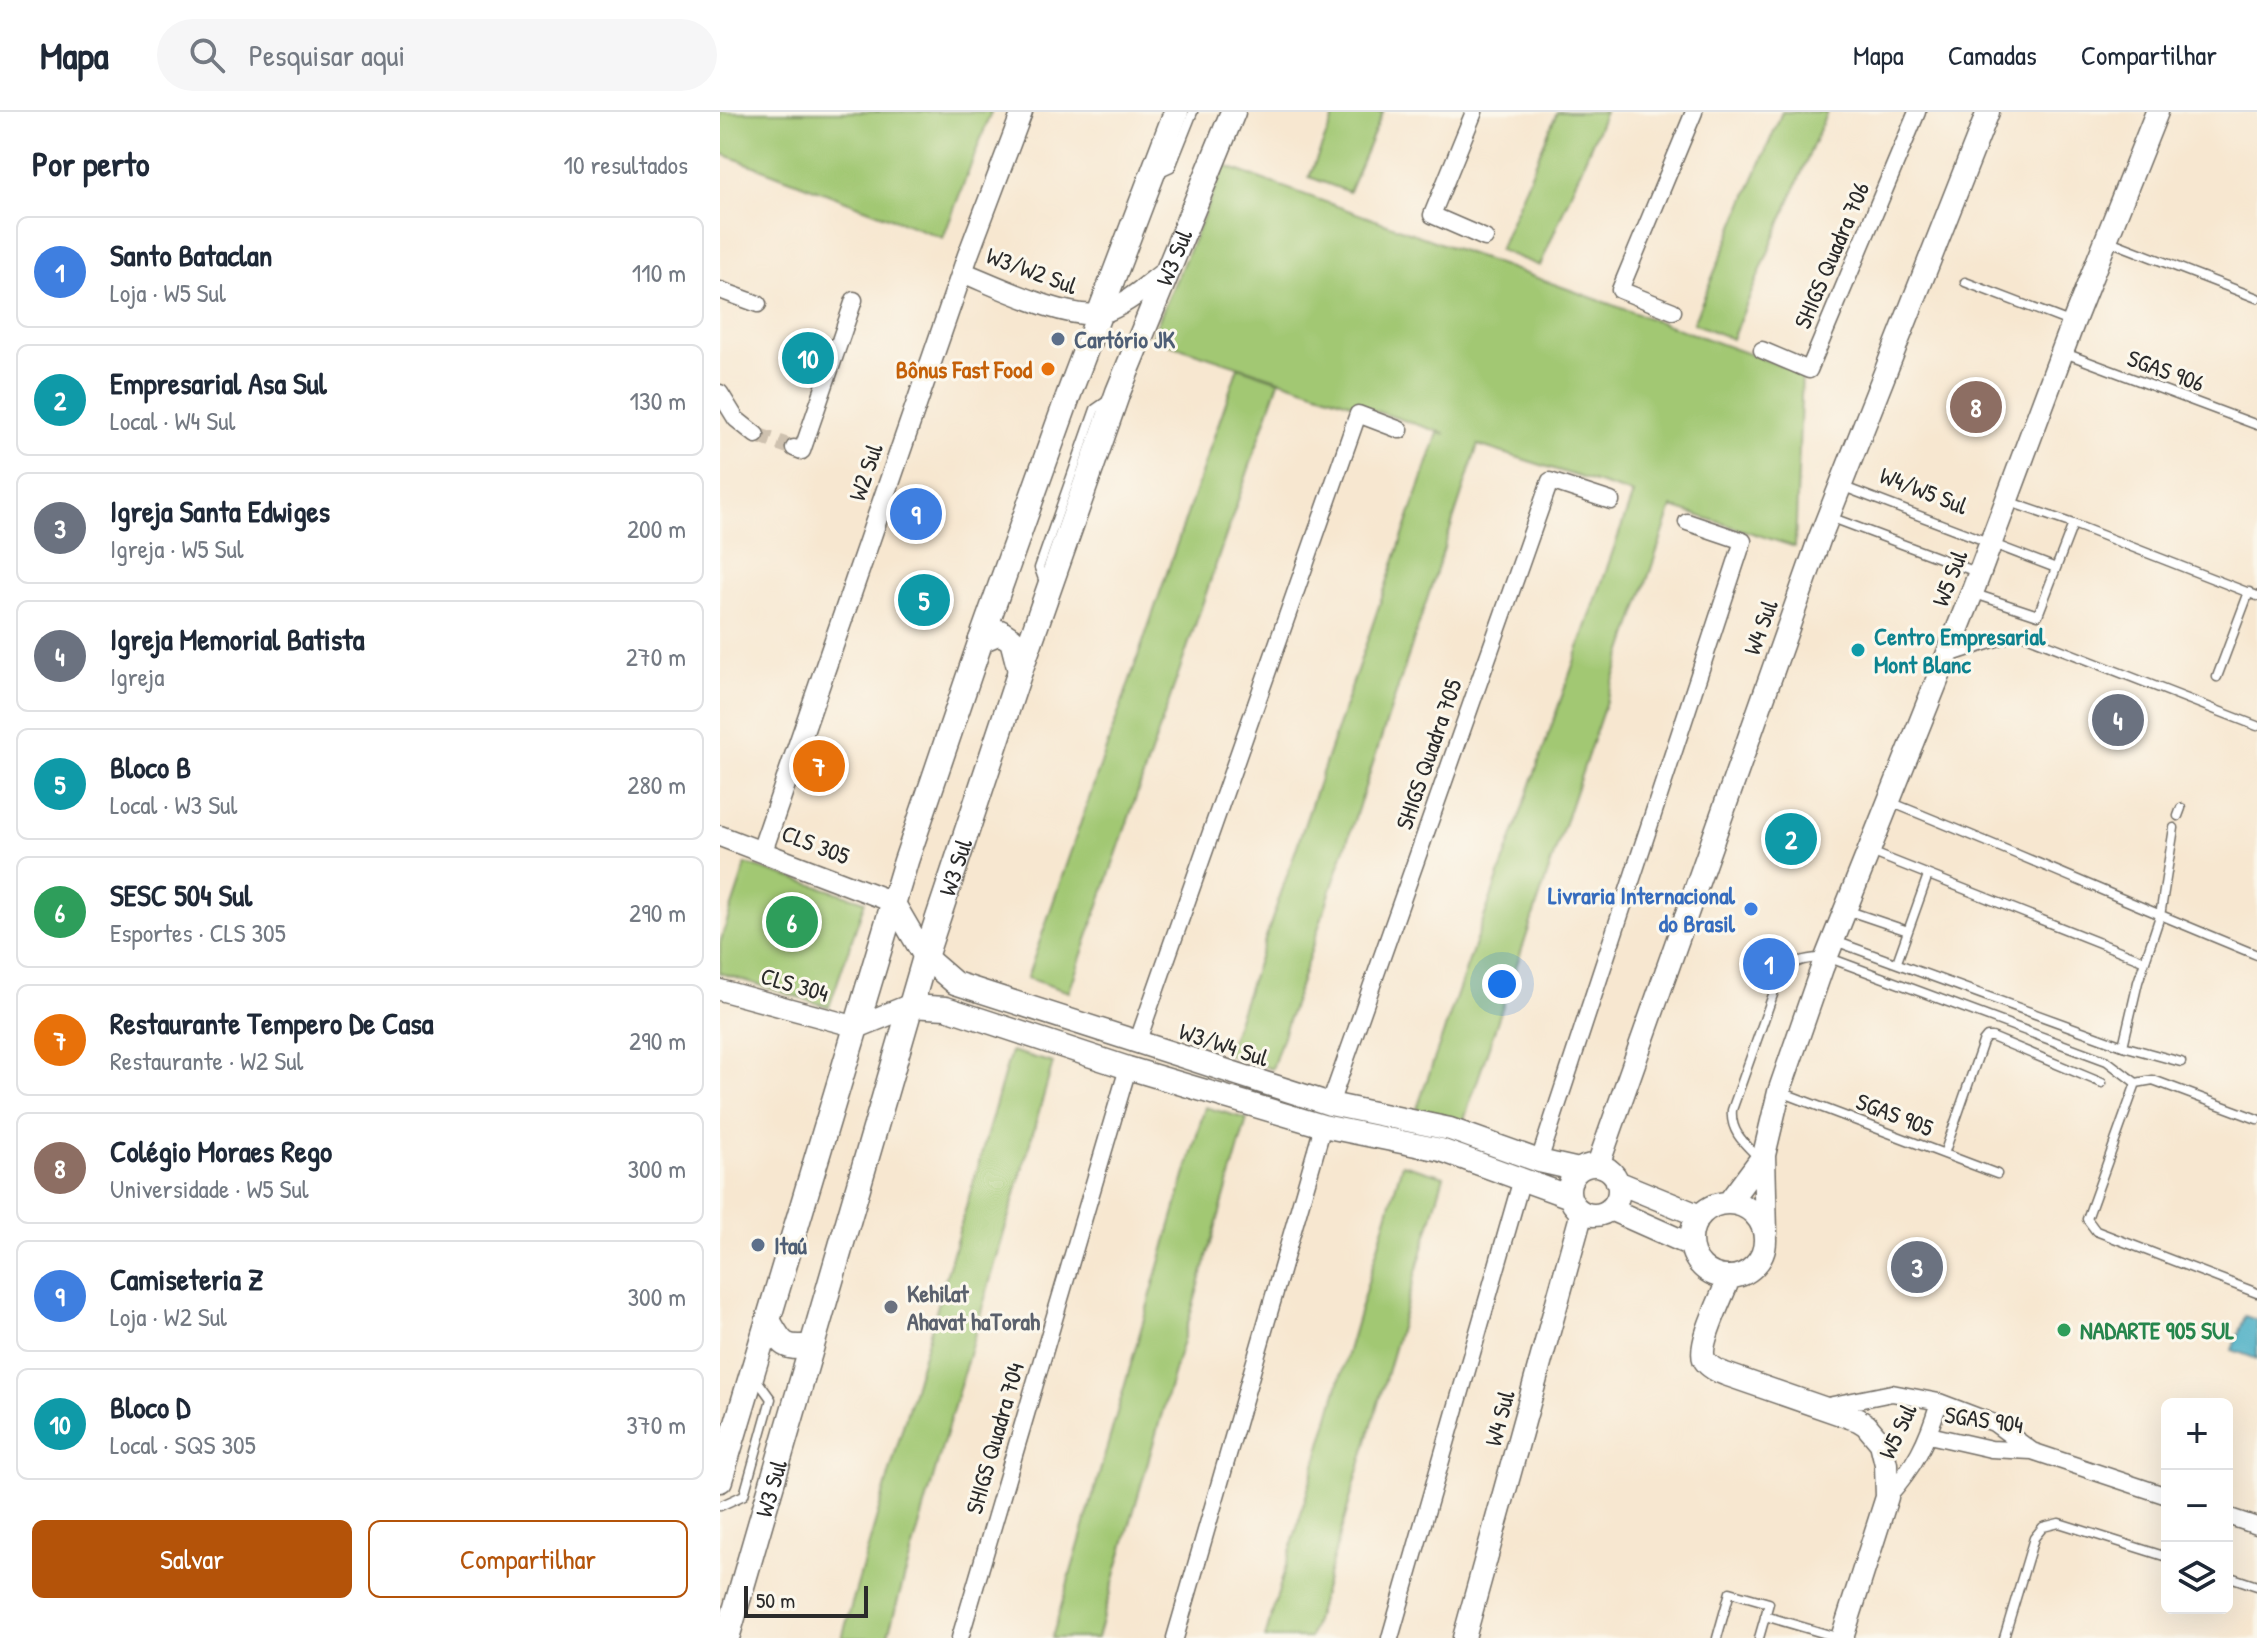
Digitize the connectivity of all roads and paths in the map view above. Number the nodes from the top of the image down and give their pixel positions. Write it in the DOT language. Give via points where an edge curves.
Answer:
graph roads {
  1 [pos="1022,112"];
  2 [pos="1176,112"];
  3 [pos="1193,112"];
  4 [pos="1233,112"];
  5 [pos="1474,112"];
  6 [pos="1694,112"];
  7 [pos="1917,112"];
  8 [pos="1988,112"];
  9 [pos="2157,112"];
  10 [pos="1152,175"];
  11 [pos="1485,238"];
  12 [pos="2106,240"];
  13 [pos="1169,269"];
  14 [pos="962,272"];
  15 [pos="1965,282"];
  16 [pos="720,290"];
  17 [pos="2257,298"];
  18 [pos="854,300"];
  19 [pos="758,304"];
  20 [pos="1673,311"];
  21 [pos="1100,313"];
  22 [pos="2073,323"];
  23 [pos="1762,350"];
  24 [pos="2061,352"];
  25 [pos="720,393"];
  26 [pos="2257,425"];
  27 [pos="1400,430"];
  28 [pos="756,435"];
  29 [pos="794,448"];
  30 [pos="1839,486"];
  31 [pos="1611,501"];
  32 [pos="2007,501"];
  33 [pos="1828,516"];
  34 [pos="1687,522"];
  35 [pos="2073,524"];
  36 [pos="1990,543"];
  37 [pos="2056,568"];
  38 [pos="1975,583"];
  39 [pos="2253,594"];
  40 [pos="981,640"];
  41 [pos="1944,660"];
  42 [pos="1020,671"];
  43 [pos="2217,677"];
  44 [pos="2257,726"];
  45 [pos="1890,801"];
  46 [pos="2174,828"];
  47 [pos="720,836"];
  48 [pos="762,851"];
  49 [pos="1869,851"];
  50 [pos="1928,875"];
  51 [pos="893,902"];
  52 [pos="1846,909"];
  53 [pos="2160,916"];
  54 [pos="1908,931"];
  55 [pos="1830,949"];
  56 [pos="2257,955"];
  57 [pos="925,957"];
  58 [pos="2145,961"];
  59 [pos="1897,962"];
  60 [pos="720,991"];
  61 [pos="909,1006"];
  62 [pos="1035,1010"];
  63 [pos="857,1027"];
  64 [pos="1026,1033"];
  65 [pos="1137,1043"];
  66 [pos="2123,1046"];
  67 [pos="2181,1062"];
  68 [pos="1128,1068"];
  69 [pos="2102,1083"];
  70 [pos="2136,1083"];
  71 [pos="1237,1087"];
  72 [pos="1779,1092"];
  73 [pos="1327,1115"];
  74 [pos="2257,1119"];
  75 [pos="1445,1140"];
  76 [pos="1944,1154"];
  77 [pos="1762,1157"];
  78 [pos="1539,1161"];
  79 [pos="1589,1168"];
  80 [pos="1997,1174"];
  81 [pos="1522,1179"];
  82 [pos="1617,1182"];
  83 [pos="1729,1202"];
  84 [pos="1576,1204"];
  85 [pos="1610,1209"];
  86 [pos="1700,1216"];
  87 [pos="1766,1233"];
  88 [pos="1691,1245"];
  89 [pos="1729,1278"];
  90 [pos="2257,1293"];
  91 [pos="768,1320"];
  92 [pos="810,1346"];
  93 [pos="752,1373"];
  94 [pos="1939,1402"];
  95 [pos="1823,1407"];
  96 [pos="1929,1435"];
  97 [pos="2032,1451"];
  98 [pos="720,1480"];
  99 [pos="2161,1494"];
  100 [pos="1887,1497"];
  101 [pos="720,1506"];
  102 [pos="2233,1518"];
  103 [pos="2257,1526"];
  104 [pos="2161,1555"];
  105 [pos="2233,1578"];
  106 [pos="2257,1586"];
  107 [pos="1765,1616"];
  108 [pos="727,1638"];
  109 [pos="960,1638"];
  110 [pos="1175,1638"];
  111 [pos="1390,1638"];
  112 [pos="1464,1638"];
  113 [pos="1717,1638"];
  114 [pos="1759,1638"];
  115 [pos="1841,1638"];
  116 [pos="2004,1638"];
  1 -- 14 [label="street, W2 Sul"];
  2 -- 10 [label="main road, W3 Sul"];
  3 -- 10 [label="lane" via="1171,167"];
  4 -- 13 [label="main road, W3 Sul"];
  5 -- 11 [label="street" via="1432,215"];
  6 -- 20 [label="street" via="1620,290"];
  7 -- 23 [label="street, SHIGS Quadra 706" via="1809,370"];
  8 -- 30 [label="main road, W4 Sul"];
  9 -- 12 [label="main road, W5 Sul"];
  10 -- 21 [label="main road, W3 Sul"];
  12 -- 17 [label="lane"];
  12 -- 22 [label="main road, W5 Sul"];
  13 -- 21 [label="street, W3/W2 Sul"];
  13 -- 42 [label="main road, W3 Sul" via="1118,392"];
  14 -- 21 [label="street, W3/W2 Sul" via="1074,314"];
  14 -- 48 [label="street, W2 Sul"];
  15 -- 22 [label="lane"];
  16 -- 19 [label="street"];
  18 -- 29 [label="street" via="802,451"];
  21 -- 40 [label="main road, W3 Sul"];
  22 -- 24 [label="main road, W5 Sul"];
  24 -- 26 [label="lane, SGAS 906"];
  24 -- 32 [label="main road, W5 Sul"];
  25 -- 28 [label="street" via="736,419"];
  27 -- 65 [label="street" via="1358,414"];
  30 -- 33 [label="main road, W4 Sul"];
  30 -- 36 [label="lane, W4/W5 Sul"];
  31 -- 73 [label="street, SHIGS Quadra 705" via="1550,481"];
  32 -- 35 [label="lane"];
  32 -- 36 [label="main road, W5 Sul"];
  33 -- 38 [label="lane"];
  33 -- 79 [label="main road, W4 Sul"];
  34 -- 78 [label="street" via="1743,541"];
  35 -- 37 [label="lane"];
  35 -- 39 [label="lane"];
  36 -- 37 [label="lane, W4/W5 Sul"];
  36 -- 38 [label="main road, W5 Sul"];
  37 -- 38 [label="lane" via="2038,615"];
  38 -- 41 [label="main road, W5 Sul"];
  39 -- 43 [label="lane"];
  40 -- 42 [label="main road" via="1000,632 1012,640"];
  40 -- 51 [label="main road, W3 Sul"];
  41 -- 44 [label="lane" via="2021,634"];
  41 -- 45 [label="main road, W5 Sul"];
  42 -- 57 [label="main road, W3 Sul"];
  45 -- 49 [label="main road, W5 Sul"];
  45 -- 53 [label="lane"];
  46 -- 53 [label="lane"];
  47 -- 48 [label="street, CLS 305"];
  48 -- 51 [label="street, CLS 305"];
  49 -- 50 [label="lane"];
  49 -- 52 [label="main road, W5 Sul"];
  50 -- 54 [label="lane"];
  50 -- 58 [label="lane"];
  51 -- 57 [label="main road, W3/W4 Sul"];
  51 -- 63 [label="main road, W3 Sul"];
  52 -- 54 [label="lane"];
  52 -- 55 [label="main road, W5 Sul"];
  53 -- 56 [label="lane"];
  53 -- 58 [label="lane"];
  54 -- 59 [label="lane"];
  55 -- 59 [label="lane"];
  55 -- 70 [label="lane" via="2107,1061"];
  55 -- 72 [label="main road, W5 Sul"];
  55 -- 77 [label="lane" via="1796,961 1780,975 1732,1110 1735,1133"];
  57 -- 61 [label="main road, W3 Sul"];
  57 -- 62 [label="main road, W3/W4 Sul" via="955,983"];
  58 -- 66 [label="lane"];
  59 -- 66 [label="lane"];
  60 -- 63 [label="street, CLS 304"];
  61 -- 63 [label="main road, W3/W4 Sul"];
  61 -- 64 [label="main road, W3/W4 Sul" via="946,1008"];
  61 -- 92 [label="main road, W3 Sul"];
  62 -- 64 [label="main road"];
  62 -- 65 [label="main road, W3/W4 Sul"];
  63 -- 91 [label="main road, W3 Sul"];
  64 -- 68 [label="main road, W3/W4 Sul"];
  65 -- 71 [label="main road, W3/W4 Sul"];
  66 -- 67 [label="lane"];
  68 -- 71 [label="main road, W3/W4 Sul"];
  68 -- 109 [label="street, SHIGS Quadra 704"];
  69 -- 76 [label="lane" via="1987,1037"];
  70 -- 74 [label="lane" via="2153,1080"];
  70 -- 90 [label="lane" via="2087,1219 2096,1231"];
  71 -- 73 [label="main road, W3/W4 Sul"];
  72 -- 76 [label="lane, SGAS 905"];
  72 -- 77 [label="main road, W5 Sul"];
  73 -- 75 [label="main road, W3/W4 Sul"];
  73 -- 110 [label="street"];
  75 -- 78 [label="main road, W3/W4 Sul"];
  75 -- 81 [label="main road, W3/W4 Sul"];
  76 -- 80 [label="lane, SGAS 905"];
  77 -- 83 [label="main road, W5 Sul"];
  77 -- 87 [label="main road, W5 Sul"];
  78 -- 79 [label="main road, W3/W4 Sul"];
  79 -- 82 [label="main road" via="1610,1171"];
  79 -- 84 [label="main road" via="1570,1182"];
  81 -- 84 [label="main road, W3/W4 Sul"];
  81 -- 111 [label="street"];
  82 -- 85 [label="main road"];
  82 -- 86 [label="main road"];
  83 -- 86 [label="main road"];
  83 -- 87 [label="main road" via="1747,1207"];
  84 -- 85 [label="main road" via="1596,1214"];
  84 -- 112 [label="main road, W4 Sul"];
  85 -- 88 [label="main road"];
  86 -- 88 [label="main road"];
  87 -- 89 [label="main road" via="1758,1264"];
  88 -- 89 [label="main road" via="1708,1272"];
  89 -- 95 [label="main road, W5 Sul" via="1704,1342 1706,1363"];
  91 -- 92 [label="main road" via="787,1346"];
  91 -- 93 [label="main road, W3 Sul"];
  92 -- 108 [label="main road, W3 Sul"];
  93 -- 98 [label="main road, W3 Sul"];
  93 -- 101 [label="lane" via="771,1399 744,1495"];
  94 -- 95 [label="street, W5 Sul" via="1892,1393"];
  94 -- 96 [label="street, W5 Sul"];
  94 -- 97 [label="street, SGAS 904" via="1994,1423"];
  95 -- 100 [label="main road, W5 Sul" via="1866,1425 1881,1443"];
  96 -- 97 [label="street, SGAS 904" via="1991,1449"];
  96 -- 100 [label="street, W5 Sul" via="1908,1474"];
  97 -- 99 [label="street, SGAS 904"];
  100 -- 115 [label="main road, W5 Sul"];
  102 -- 103 [label="street"];
  104 -- 116 [label="lane" via="2059,1523 2043,1527 2034,1538"];
  105 -- 106 [label="lane"];
  107 -- 113 [label="lane" via="1769,1603 1730,1592"];
  107 -- 114 [label="lane"];
  107 -- 115 [label="lane"];
}
